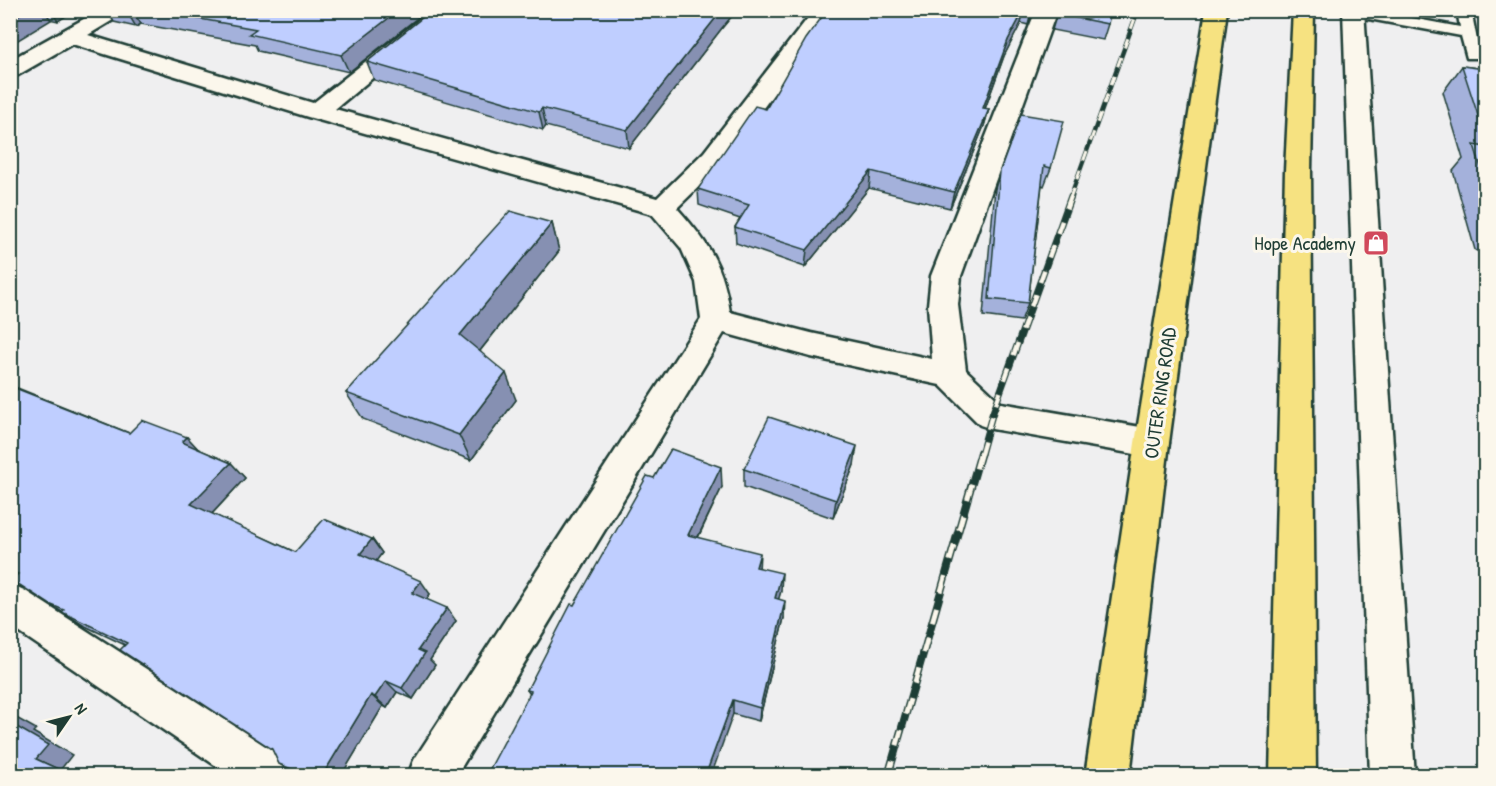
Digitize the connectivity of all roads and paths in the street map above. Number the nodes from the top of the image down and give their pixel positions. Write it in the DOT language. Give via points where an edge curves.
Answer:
graph roads {
  1 [pos="116,10"];
  2 [pos="445,10"];
  3 [pos="825,10"];
  4 [pos="1047,10"];
  5 [pos="1217,10"];
  6 [pos="1304,10"];
  7 [pos="1464,10"];
  8 [pos="1353,11"];
  9 [pos="1467,33"];
  10 [pos="69,36"];
  11 [pos="1472,55"];
  12 [pos="10,70"];
  13 [pos="317,112"];
  14 [pos="662,208"];
  15 [pos="716,320"];
  16 [pos="950,375"];
  17 [pos="1152,443"];
  18 [pos="10,603"];
  19 [pos="271,776"];
  20 [pos="430,776"];
  21 [pos="1107,776"];
  22 [pos="1293,776"];
  23 [pos="1393,776"];
  1 -- 10 [label="street"];
  2 -- 13 [label="street"];
  3 -- 14 [label="street" via="713,158"];
  4 -- 16 [label="street" via="946,276 943,305"];
  5 -- 17 [label="main road, OUTER RING ROAD"];
  6 -- 22 [label="main road" via="1298,171"];
  7 -- 9 [label="lane"];
  8 -- 9 [label="lane"];
  8 -- 23 [label="street"];
  9 -- 11 [label="lane"];
  10 -- 12 [label="street"];
  10 -- 13 [label="street"];
  13 -- 14 [label="street"];
  14 -- 15 [label="street" via="693,244 711,282"];
  15 -- 16 [label="street"];
  15 -- 20 [label="street"];
  16 -- 17 [label="street" via="992,415"];
  17 -- 21 [label="main road, OUTER RING ROAD"];
  18 -- 19 [label="street"];
}
